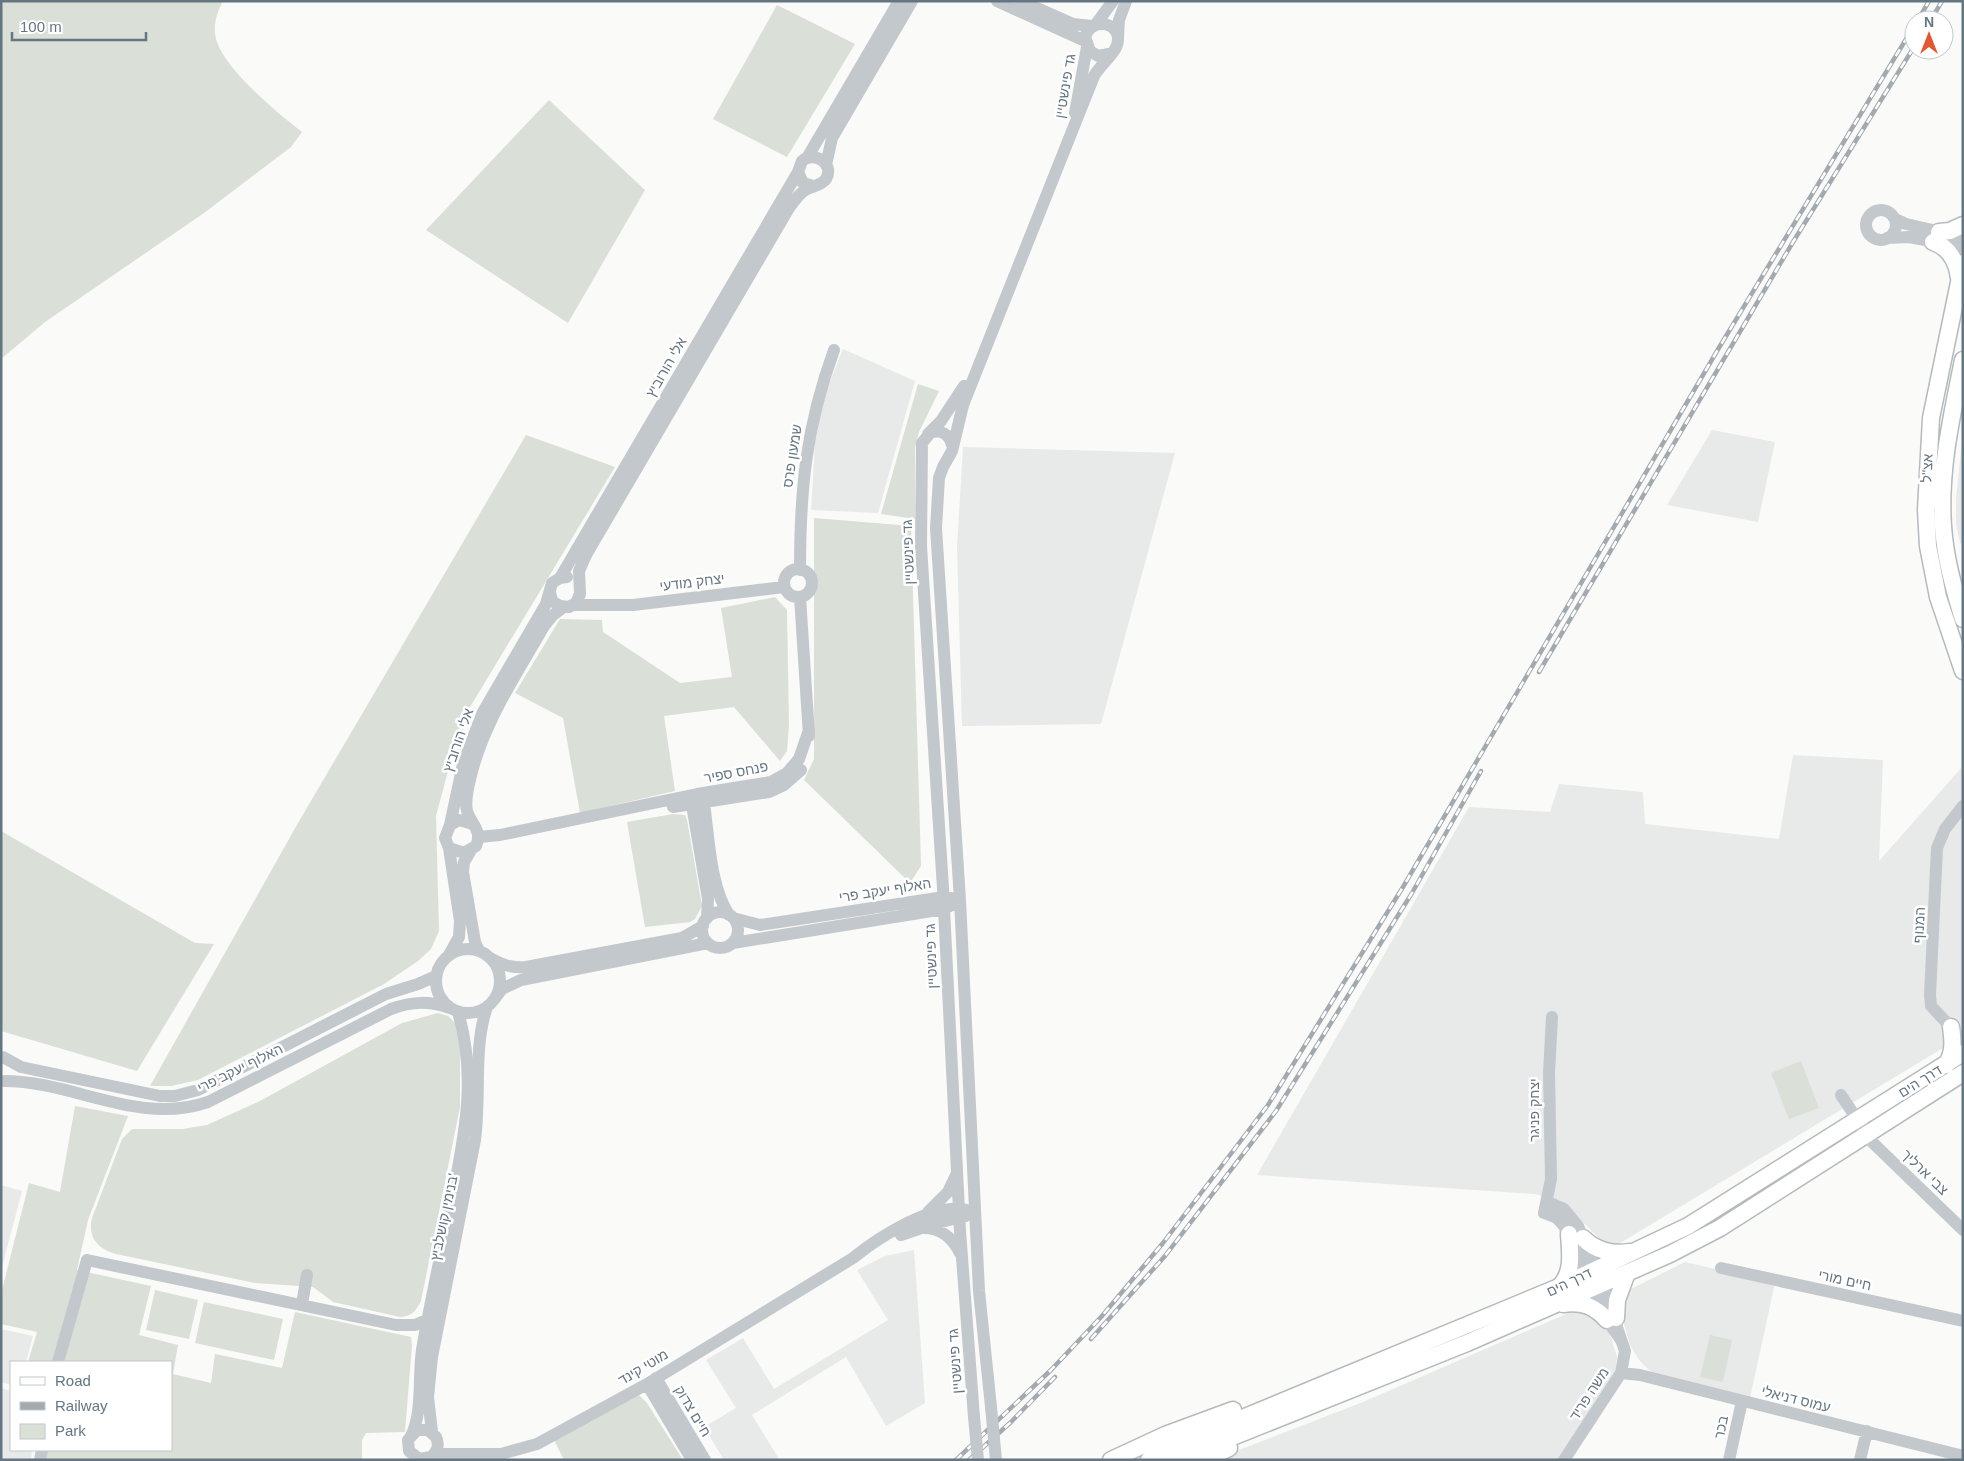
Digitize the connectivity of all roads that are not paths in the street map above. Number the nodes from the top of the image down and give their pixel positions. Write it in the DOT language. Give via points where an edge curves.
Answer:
graph roads {
  1 [pos="899,1"];
  2 [pos="912,1"];
  3 [pos="997,1"];
  4 [pos="1021,1"];
  5 [pos="1113,1"];
  6 [pos="1126,1"];
  7 [pos="1094,25"];
  8 [pos="1118,38"];
  9 [pos="1086,44"];
  10 [pos="1112,53"];
  11 [pos="1073,130"];
  12 [pos="807,158"];
  13 [pos="826,165"];
  14 [pos="798,172"];
  15 [pos="814,186"];
  16 [pos="1895,219"];
  17 [pos="1963,225"];
  18 [pos="1936,237"];
  19 [pos="1963,237"];
  20 [pos="1887,238"];
  21 [pos="1963,247"];
  22 [pos="1961,271"];
  23 [pos="834,350"];
  24 [pos="982,359"];
  25 [pos="1963,360"];
  26 [pos="926,436"];
  27 [pos="952,445"];
  28 [pos="922,452"];
  29 [pos="948,458"];
  30 [pos="800,570"];
  31 [pos="560,578"];
  32 [pos="784,587"];
  33 [pos="580,588"];
  34 [pos="550,592"];
  35 [pos="800,597"];
  36 [pos="603,605"];
  37 [pos="569,606"];
  38 [pos="1963,619"];
  39 [pos="1963,672"];
  40 [pos="698,801"];
  41 [pos="1963,806"];
  42 [pos="473,824"];
  43 [pos="450,825"];
  44 [pos="479,837"];
  45 [pos="449,848"];
  46 [pos="470,852"];
  47 [pos="941,858"];
  48 [pos="960,900"];
  49 [pos="910,902"];
  50 [pos="944,903"];
  51 [pos="916,913"];
  52 [pos="731,917"];
  53 [pos="705,922"];
  54 [pos="945,928"];
  55 [pos="708,943"];
  56 [pos="733,943"];
  57 [pos="484,954"];
  58 [pos="449,955"];
  59 [pos="436,976"];
  60 [pos="491,1003"];
  61 [pos="454,1010"];
  62 [pos="1552,1017"];
  63 [pos="1957,1030"];
  64 [pos="1963,1040"];
  65 [pos="2,1056"];
  66 [pos="1955,1061"];
  67 [pos="1963,1074"];
  68 [pos="2,1082"];
  69 [pos="1841,1095"];
  70 [pos="1856,1121"];
  71 [pos="1867,1135"];
  72 [pos="957,1170"];
  73 [pos="974,1212"];
  74 [pos="960,1214"];
  75 [pos="918,1223"];
  76 [pos="1963,1230"];
  77 [pos="1576,1236"];
  78 [pos="1634,1252"];
  79 [pos="962,1260"];
  80 [pos="1721,1268"];
  81 [pos="1627,1273"];
  82 [pos="307,1276"];
  83 [pos="1595,1278"];
  84 [pos="1559,1287"];
  85 [pos="302,1304"];
  86 [pos="1554,1305"];
  87 [pos="429,1319"];
  88 [pos="1611,1319"];
  89 [pos="1963,1321"];
  90 [pos="396,1325"];
  91 [pos="1467,1343"];
  92 [pos="1623,1346"];
  93 [pos="422,1349"];
  94 [pos="58,1361"];
  95 [pos="1352,1373"];
  96 [pos="1621,1373"];
  97 [pos="1640,1375"];
  98 [pos="652,1381"];
  99 [pos="1742,1401"];
  100 [pos="1867,1431"];
  101 [pos="432,1432"];
  102 [pos="411,1436"];
  103 [pos="410,1456"];
  104 [pos="1963,1456"];
  105 [pos="430,1458"];
  106 [pos="692,1460"];
  107 [pos="705,1460"];
  108 [pos="978,1460"];
  109 [pos="996,1460"];
  110 [pos="1111,1460"];
  111 [pos="1149,1460"];
  112 [pos="1175,1460"];
  113 [pos="1204,1460"];
  114 [pos="1564,1460"];
  115 [pos="1729,1460"];
  116 [pos="1860,1460"];
  1 -- 12 [label="street"];
  2 -- 13 [label="street" via="832,138"];
  3 -- 9 [label="street"];
  4 -- 7 [label="street" via="1073,24"];
  5 -- 7 [label="street"];
  6 -- 8 [label="street"];
  7 -- 8 [label="street" via="1111,26"];
  7 -- 9 [label="street" via="1087,33"];
  8 -- 10 [label="street"];
  9 -- 10 [label="street" via="1098,56"];
  9 -- 11 [label="street, גד פינשטיין"];
  10 -- 11 [label="street, גד פינשטיין" via="1098,69"];
  11 -- 24 [label="street, גד פינשטיין"];
  12 -- 13 [label="street" via="817,157"];
  12 -- 14 [label="street" via="800,163"];
  13 -- 15 [label="street" via="825,180"];
  14 -- 15 [label="street" via="803,183"];
  14 -- 31 [label="street, אלי הורוביץ"];
  15 -- 33 [label="street, אלי הורוביץ" via="801,193 789,208 586,555 579,571"];
  16 -- 18 [label="street"];
  16 -- 20 [label="street" via="1895,231"];
  16 -- 20 [label="street" via="1891,213 1881,209 1872,212 1866,220 1867,230 1873,238"];
  17 -- 18 [label="main road"];
  18 -- 19 [label="street"];
  18 -- 20 [label="street"];
  18 -- 21 [label="street"];
  18 -- 22 [label="main road"];
  22 -- 39 [label="main road, אצ\"ל" via="1931,418 1926,510 1928,546 1938,597"];
  23 -- 30 [label="street, שמעון פרס" via="815,408 804,472 800,506"];
  24 -- 26 [label="street, גד פינשטיין" via="948,411"];
  24 -- 27 [label="street, גד פינשטיין" via="959,415"];
  25 -- 38 [label="main road, אצ\"ל" via="1944,468 1943,510 1949,565"];
  26 -- 27 [label="street" via="934,431 944,433"];
  26 -- 28 [label="street"];
  27 -- 29 [label="street"];
  28 -- 29 [label="street" via="933,462"];
  28 -- 47 [label="street, גד פינשטיין" via="921,546"];
  29 -- 48 [label="street" via="942,467 938,488 936,528"];
  30 -- 32 [label="street" via="788,573"];
  30 -- 35 [label="street" via="808,575 811,585 808,592"];
  31 -- 33 [label="street" via="573,579"];
  31 -- 34 [label="street" via="552,583"];
  32 -- 35 [label="street" via="791,595"];
  32 -- 36 [label="street, יצחק מודעי" via="633,605"];
  33 -- 36 [label="street" via="589,600"];
  33 -- 37 [label="street" via="580,597"];
  34 -- 37 [label="street" via="552,601"];
  34 -- 43 [label="street, אלי הורוביץ" via="476,728 463,764"];
  35 -- 40 [label="street, פנחס ספיר" via="809,730 806,761 798,774 784,785 762,794"];
  36 -- 37 [label="street, יצחק מודעי"];
  37 -- 42 [label="street, אלי הורוביץ" via="553,615 544,626 485,731 467,796 468,813"];
  40 -- 44 [label="street, פנחס ספיר" via="626,810 500,836"];
  40 -- 52 [label="street" via="716,882 723,906"];
  40 -- 53 [label="street" via="708,899"];
  41 -- 63 [label="street, המנוף" via="1945,829 1937,848 1931,1006"];
  42 -- 43 [label="street" via="459,820"];
  42 -- 44 [label="street"];
  43 -- 45 [label="street" via="445,838"];
  44 -- 46 [label="street"];
  45 -- 46 [label="street" via="459,853"];
  45 -- 58 [label="street" via="460,921 459,937"];
  46 -- 57 [label="street" via="463,872 475,942"];
  47 -- 49 [label="street" via="934,889"];
  47 -- 50 [label="street, גד פינשטיין"];
  48 -- 50 [label="street, האלוף יעקב פרי"];
  48 -- 73 [label="street"];
  49 -- 50 [label="street, האלוף יעקב פרי"];
  49 -- 52 [label="street, האלוף יעקב פרי" via="760,925"];
  50 -- 51 [label="street, האלוף יעקב פרי"];
  50 -- 54 [label="street, גד פינשטיין"];
  51 -- 54 [label="street" via="934,917"];
  51 -- 56 [label="street, האלוף יעקב פרי"];
  52 -- 53 [label="street" via="717,913"];
  52 -- 56 [label="street" via="738,928"];
  53 -- 55 [label="street" via="703,935"];
  53 -- 57 [label="street" via="682,938 526,967 502,965"];
  54 -- 72 [label="street, גד פינשטיין"];
  55 -- 56 [label="street" via="718,948"];
  55 -- 60 [label="street" via="521,980 502,989"];
  57 -- 58 [label="street" via="464,949"];
  57 -- 60 [label="street" via="500,977"];
  58 -- 59 [label="street" via="440,964"];
  59 -- 61 [label="street" via="440,997"];
  59 -- 65 [label="street, האלוף יעקב פרי" via="386,994 198,1090 175,1096 144,1094 21,1067"];
  60 -- 61 [label="street" via="473,1013"];
  60 -- 101 [label="street, בנימין קושלביץ'" via="481,1025 475,1140 432,1357 428,1397"];
  61 -- 68 [label="street, האלוף יעקב פרי" via="424,1001 404,1004 208,1102 188,1108 141,1108 44,1084"];
  61 -- 87 [label="street, בנימין קושלביץ'" via="468,1054 466,1120"];
  62 -- 77 [label="street, יצחק פניגר" via="1550,1179 1546,1207"];
  63 -- 64 [label="street, המנוף"];
  63 -- 66 [label="main road" via="1952,1047"];
  65 -- 68 [label="street" via="8,1071"];
  66 -- 70 [label="main road, דרך הים"];
  67 -- 71 [label="main road, דרך הים"];
  69 -- 70 [label="street, צבי ארליך"];
  70 -- 71 [label="street, צבי ארליך"];
  70 -- 78 [label="main road, דרך הים" via="1710,1214"];
  71 -- 76 [label="street, צבי ארליך"];
  71 -- 81 [label="main road, דרך הים" via="1720,1228"];
  72 -- 74 [label="street, גד פינשטיין"];
  72 -- 75 [label="street" via="954,1182 944,1197"];
  73 -- 74 [label="street, מוטי קינד"];
  73 -- 109 [label="street, bridge"];
  74 -- 75 [label="street, מוטי קינד" via="946,1209"];
  74 -- 79 [label="street, גד פינשטיין"];
  75 -- 79 [label="street" via="945,1234 956,1246"];
  75 -- 98 [label="street, מוטי קינד" via="881,1238"];
  77 -- 78 [label="main road" via="1609,1252"];
  77 -- 83 [label="street, יצחק פניגר"];
  77 -- 84 [label="main road" via="1569,1268"];
  78 -- 83 [label="main road, דרך הים"];
  79 -- 108 [label="street, גד פינשטיין, bridge"];
  80 -- 89 [label="street, חיים מורי"];
  81 -- 83 [label="main road, דרך הים"];
  81 -- 88 [label="main road"];
  82 -- 85 [label="street"];
  83 -- 84 [label="main road, דרך הים"];
  83 -- 86 [label="main road, דרך הים"];
  83 -- 88 [label="street, משה פריד"];
  84 -- 95 [label="main road, דרך הים"];
  85 -- 90 [label="street"];
  85 -- 94 [label="street" via="87,1260"];
  86 -- 88 [label="main road" via="1584,1304"];
  86 -- 91 [label="main road, דרך הים"];
  87 -- 90 [label="street" via="415,1325"];
  87 -- 93 [label="street, בנימין קושלביץ'"];
  88 -- 92 [label="street, משה פריד"];
  90 -- 93 [label="street" via="417,1337"];
  91 -- 112 [label="main road, דרך הים"];
  91 -- 113 [label="main road" via="1362,1395"];
  92 -- 96 [label="street, משה פריד"];
  92 -- 97 [label="street" via="1628,1360"];
  93 -- 102 [label="street, בנימין קושלביץ'" via="418,1413"];
  95 -- 110 [label="main road" via="1248,1405 1165,1435"];
  95 -- 111 [label="main road, דרך הים"];
  96 -- 97 [label="street, עמוס דניאלי"];
  96 -- 114 [label="street, משה פריד"];
  97 -- 99 [label="street, עמוס דניאלי"];
  98 -- 105 [label="street, מוטי קינד" via="553,1436 520,1450 501,1454 443,1454"];
  98 -- 106 [label="street, חיים צדוק"];
  98 -- 107 [label="street, חיים צדוק"];
  99 -- 100 [label="street, עמוס דניאלי"];
  99 -- 115 [label="street, בכר"];
  100 -- 104 [label="street, עמוס דניאלי"];
  100 -- 116 [label="street"];
  101 -- 102 [label="street" via="420,1430"];
  101 -- 105 [label="street" via="438,1446"];
  102 -- 103 [label="street" via="408,1444"];
  103 -- 105 [label="street"];
}
